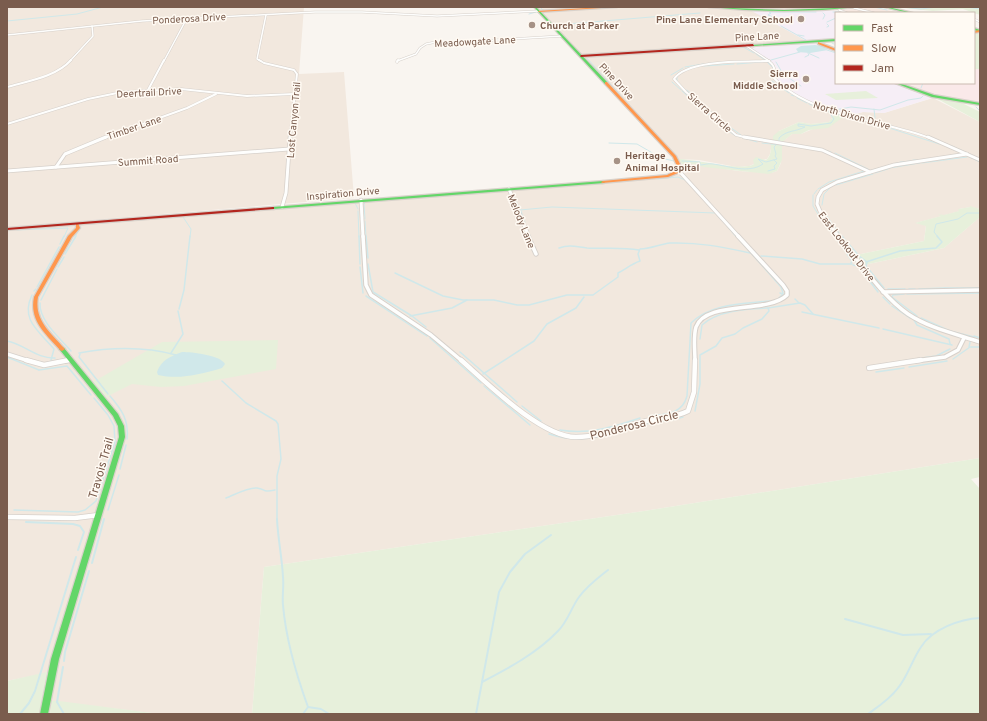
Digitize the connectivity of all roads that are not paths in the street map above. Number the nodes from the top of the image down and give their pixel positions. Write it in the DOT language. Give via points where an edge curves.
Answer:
graph roads {
  1 [pos="616,7"];
  2 [pos="709,7"];
  3 [pos="878,7"];
  4 [pos="885,7"];
  5 [pos="856,8"];
  6 [pos="537,9"];
  7 [pos="843,11"];
  8 [pos="870,12"];
  9 [pos="900,12"];
  10 [pos="908,12"];
  11 [pos="266,15"];
  12 [pos="979,17"];
  13 [pos="187,18"];
  14 [pos="975,19"];
  15 [pos="92,26"];
  16 [pos="7,35"];
  17 [pos="562,36"];
  18 [pos="835,41"];
  19 [pos="835,41"];
  20 [pos="820,42"];
  21 [pos="791,44"];
  22 [pos="745,46"];
  23 [pos="835,48"];
  24 [pos="835,49"];
  25 [pos="835,49"];
  26 [pos="581,56"];
  27 [pos="769,61"];
  28 [pos="397,62"];
  29 [pos="899,84"];
  30 [pos="904,84"];
  31 [pos="7,87"];
  32 [pos="148,90"];
  33 [pos="217,93"];
  34 [pos="294,94"];
  35 [pos="980,103"];
  36 [pos="7,124"];
  37 [pos="289,149"];
  38 [pos="967,154"];
  39 [pos="980,160"];
  40 [pos="56,168"];
  41 [pos="678,170"];
  42 [pos="7,171"];
  43 [pos="870,172"];
  44 [pos="509,189"];
  45 [pos="361,200"];
  46 [pos="282,207"];
  47 [pos="77,224"];
  48 [pos="7,229"];
  49 [pos="536,254"];
  50 [pos="980,290"];
  51 [pos="883,292"];
  52 [pos="964,338"];
  53 [pos="980,342"];
  54 [pos="7,354"];
  55 [pos="70,360"];
  56 [pos="869,368"];
  57 [pos="99,515"];
  58 [pos="7,517"];
  59 [pos="44,714"];
  1 -- 6 [label="main road"];
  2 -- 7 [label="main road"];
  3 -- 9 [label="main road"];
  4 -- 10 [label="main road"];
  5 -- 7 [label="main road"];
  5 -- 8 [label="street"];
  6 -- 11 [label="street, Ponderosa Drive" via="437,16 348,11"];
  6 -- 17 [label="main road, Pine Drive"];
  11 -- 13 [label="street, Ponderosa Drive"];
  11 -- 34 [label="street, Lost Canyon Trail" via="257,59 262,63 294,70 297,76"];
  12 -- 14 [label="street"];
  13 -- 15 [label="street, Ponderosa Drive"];
  13 -- 32 [label="street"];
  15 -- 16 [label="street, Ponderosa Drive"];
  15 -- 31 [label="street" via="93,36 66,67"];
  17 -- 26 [label="main road, Pine Drive"];
  17 -- 28 [label="street, Meadowgate Lane" via="431,43 422,46 418,53"];
  18 -- 20 [label="main road, Pine Lane"];
  19 -- 23 [label="main road" via="827,43"];
  20 -- 21 [label="main road, Pine Lane"];
  20 -- 22 [label="main road, Pine Lane"];
  20 -- 24 [label="main road"];
  21 -- 22 [label="main road, Pine Lane"];
  21 -- 25 [label="main road" via="818,43"];
  22 -- 26 [label="main road, Pine Lane"];
  22 -- 27 [label="street"];
  26 -- 41 [label="main road, Pine Drive" via="675,158"];
  27 -- 38 [label="street, North Dixon Drive" via="775,67 774,78 777,83 807,102 920,135"];
  27 -- 43 [label="street, Sierra Circle" via="692,66 678,71 674,79 736,135 820,150"];
  29 -- 35 [label="main road" via="933,96"];
  30 -- 35 [label="main road" via="934,95"];
  32 -- 33 [label="street, Deertrail Drive"];
  32 -- 36 [label="street, Deertrail Drive" via="101,96"];
  33 -- 34 [label="street, Deertrail Drive" via="252,97"];
  33 -- 40 [label="street, Timber Lane" via="187,108 81,146 65,154"];
  34 -- 37 [label="street, Lost Canyon Trail"];
  37 -- 40 [label="street, Summit Road"];
  37 -- 46 [label="street, Lost Canyon Trail" via="286,193"];
  38 -- 39 [label="street, North Dixon Drive"];
  38 -- 43 [label="street, East Lookout Drive" via="896,165"];
  40 -- 42 [label="street, Summit Road"];
  41 -- 44 [label="main road, Inspiration Drive" via="673,175 662,177"];
  41 -- 45 [label="street, Ponderosa Circle" via="783,285 787,295 776,302 715,312 699,321 696,326 694,392 688,411 587,437 558,434 531,420 433,336 371,295 366,285"];
  43 -- 51 [label="street, East Lookout Drive" via="826,187 819,194 817,204 832,228"];
  44 -- 45 [label="main road, Inspiration Drive"];
  44 -- 49 [label="street, Melody Lane"];
  45 -- 46 [label="main road, Inspiration Drive"];
  46 -- 47 [label="main road, Inspiration Drive"];
  47 -- 48 [label="main road, Inspiration Drive"];
  47 -- 55 [label="main road, Travois Trail" via="78,228 70,236 33,308 38,321"];
  50 -- 51 [label="street"];
  51 -- 52 [label="street, East Lookout Drive" via="892,302 916,318"];
  52 -- 53 [label="street, East Lookout Drive"];
  52 -- 56 [label="street" via="958,350 943,358"];
  54 -- 55 [label="street" via="43,366"];
  55 -- 57 [label="main road, Travois Trail" via="116,415 122,430 120,447"];
  57 -- 58 [label="street" via="75,518"];
  57 -- 59 [label="main road, Travois Trail" via="51,676"];
}
